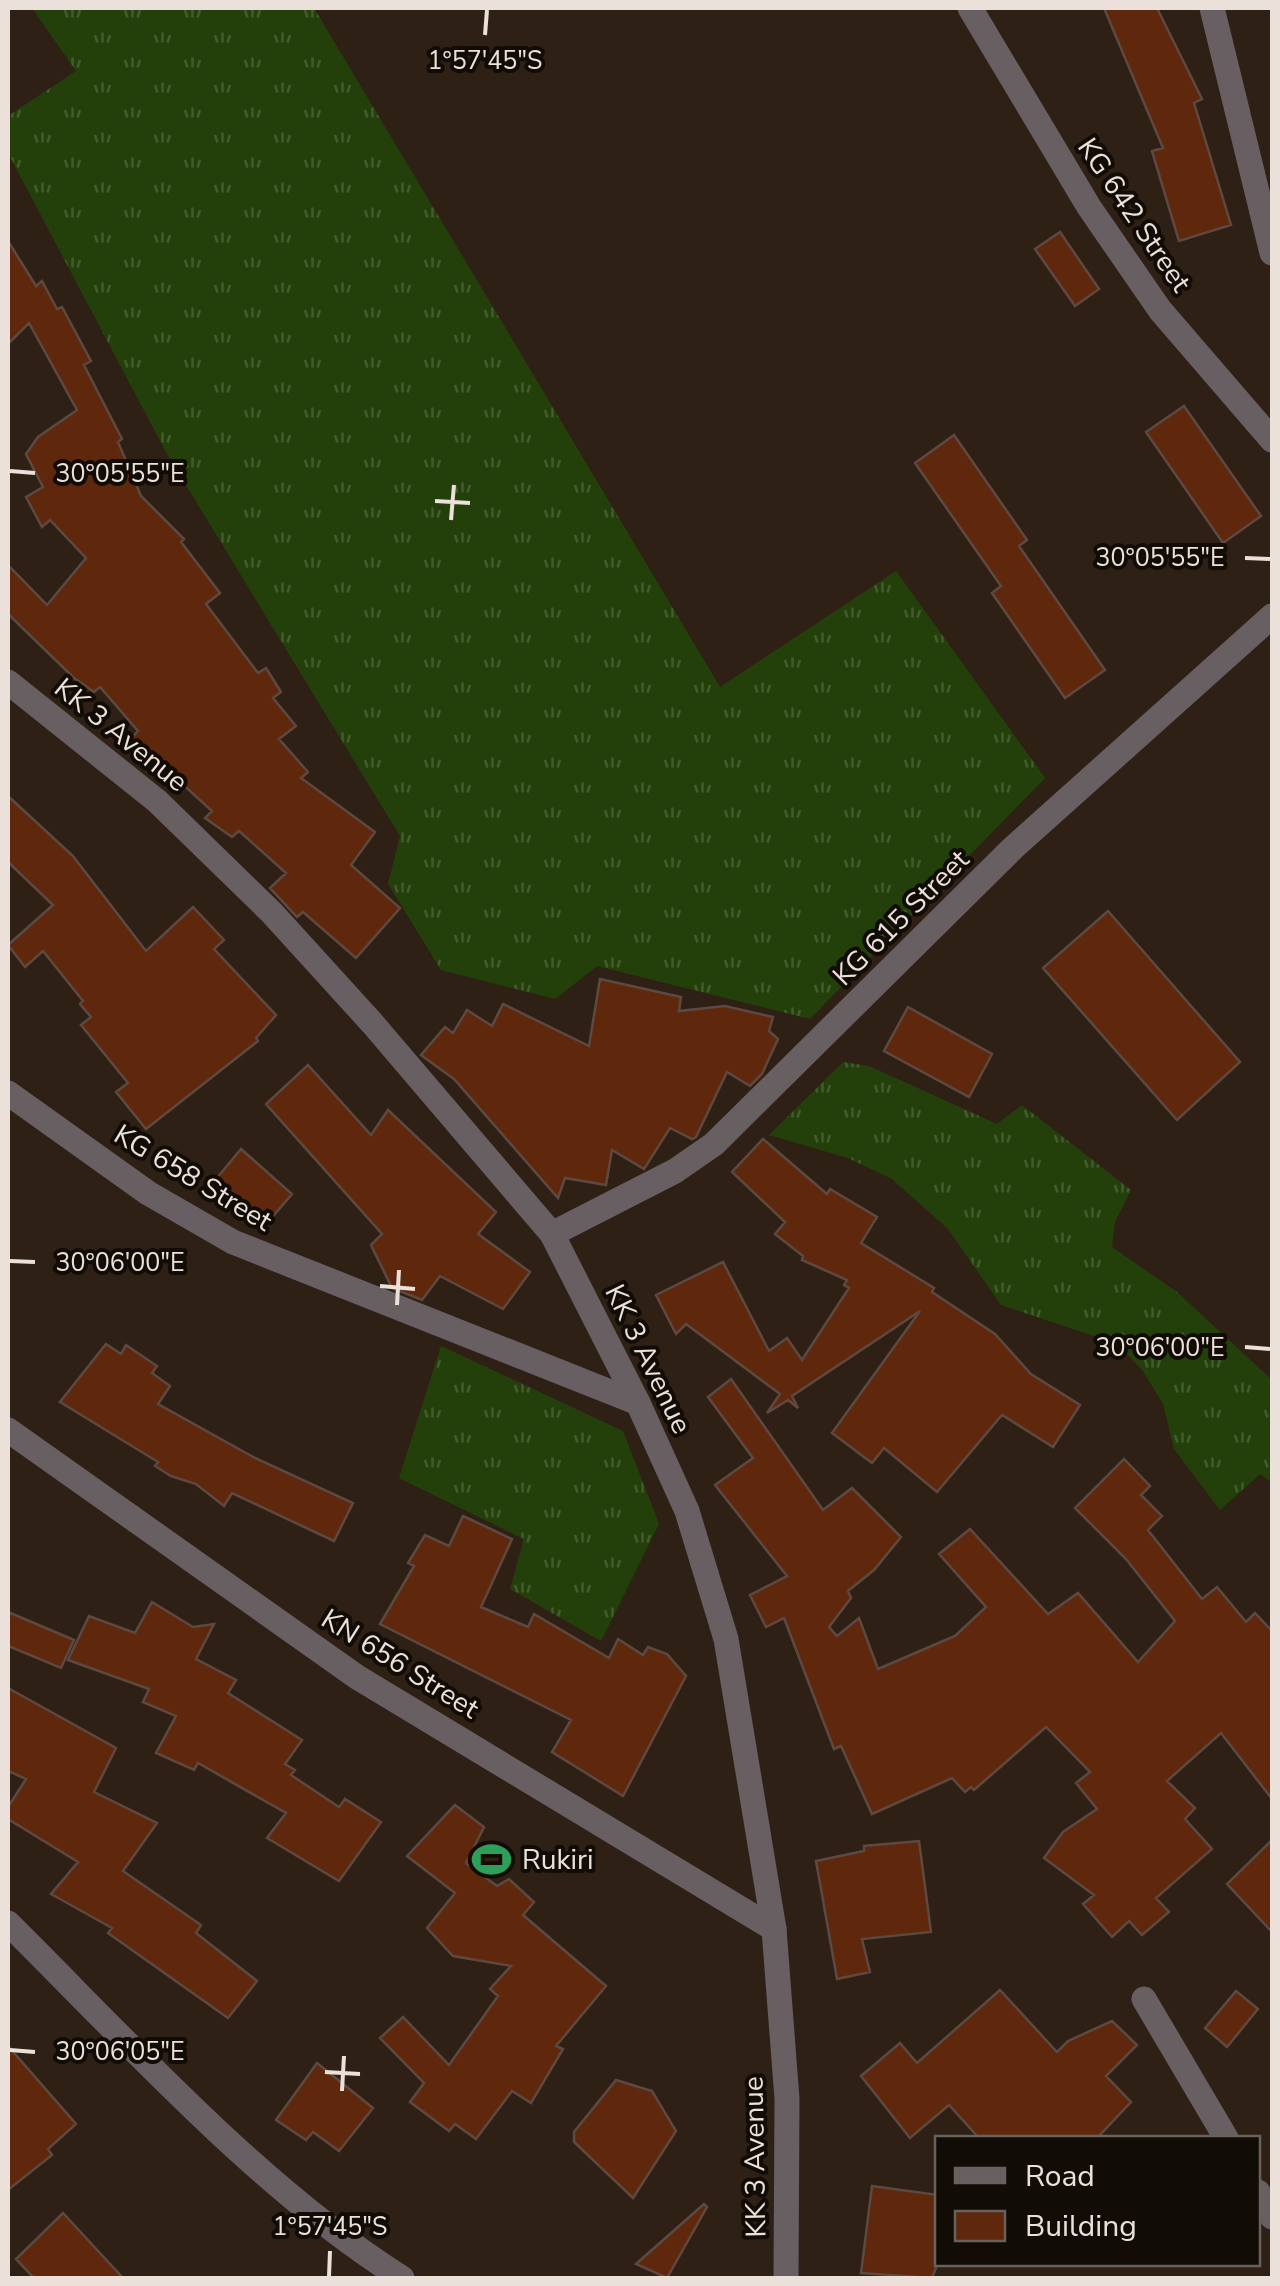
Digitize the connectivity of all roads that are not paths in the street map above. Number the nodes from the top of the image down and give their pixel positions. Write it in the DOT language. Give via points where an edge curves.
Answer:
graph roads {
  1 [pos="1212,8"];
  2 [pos="974,11"];
  3 [pos="1272,253"];
  4 [pos="1272,440"];
  5 [pos="1272,616"];
  6 [pos="8,682"];
  7 [pos="8,1094"];
  8 [pos="552,1234"];
  9 [pos="638,1403"];
  10 [pos="8,1430"];
  11 [pos="8,1923"];
  12 [pos="774,1930"];
  13 [pos="1144,1999"];
  14 [pos="1225,2136"];
  15 [pos="402,2278"];
  16 [pos="786,2278"];
  1 -- 3 [label="street"];
  2 -- 4 [label="street, KG 642 Street" via="1089,207 1160,310"];
  5 -- 8 [label="street, KG 615 Street" via="1013,848 714,1144"];
  6 -- 8 [label="street, KK 3 Avenue" via="157,802 272,914"];
  7 -- 9 [label="street, KG 658 Street" via="148,1194 233,1242"];
  8 -- 9 [label="street, KK 3 Avenue"];
  9 -- 12 [label="street, KK 3 Avenue" via="686,1511 726,1639"];
  10 -- 12 [label="street, KN 656 Street" via="357,1677"];
  11 -- 15 [label="street" via="272,2179"];
  12 -- 16 [label="street, KK 3 Avenue" via="787,2099"];
  13 -- 14 [label="street"];
}
